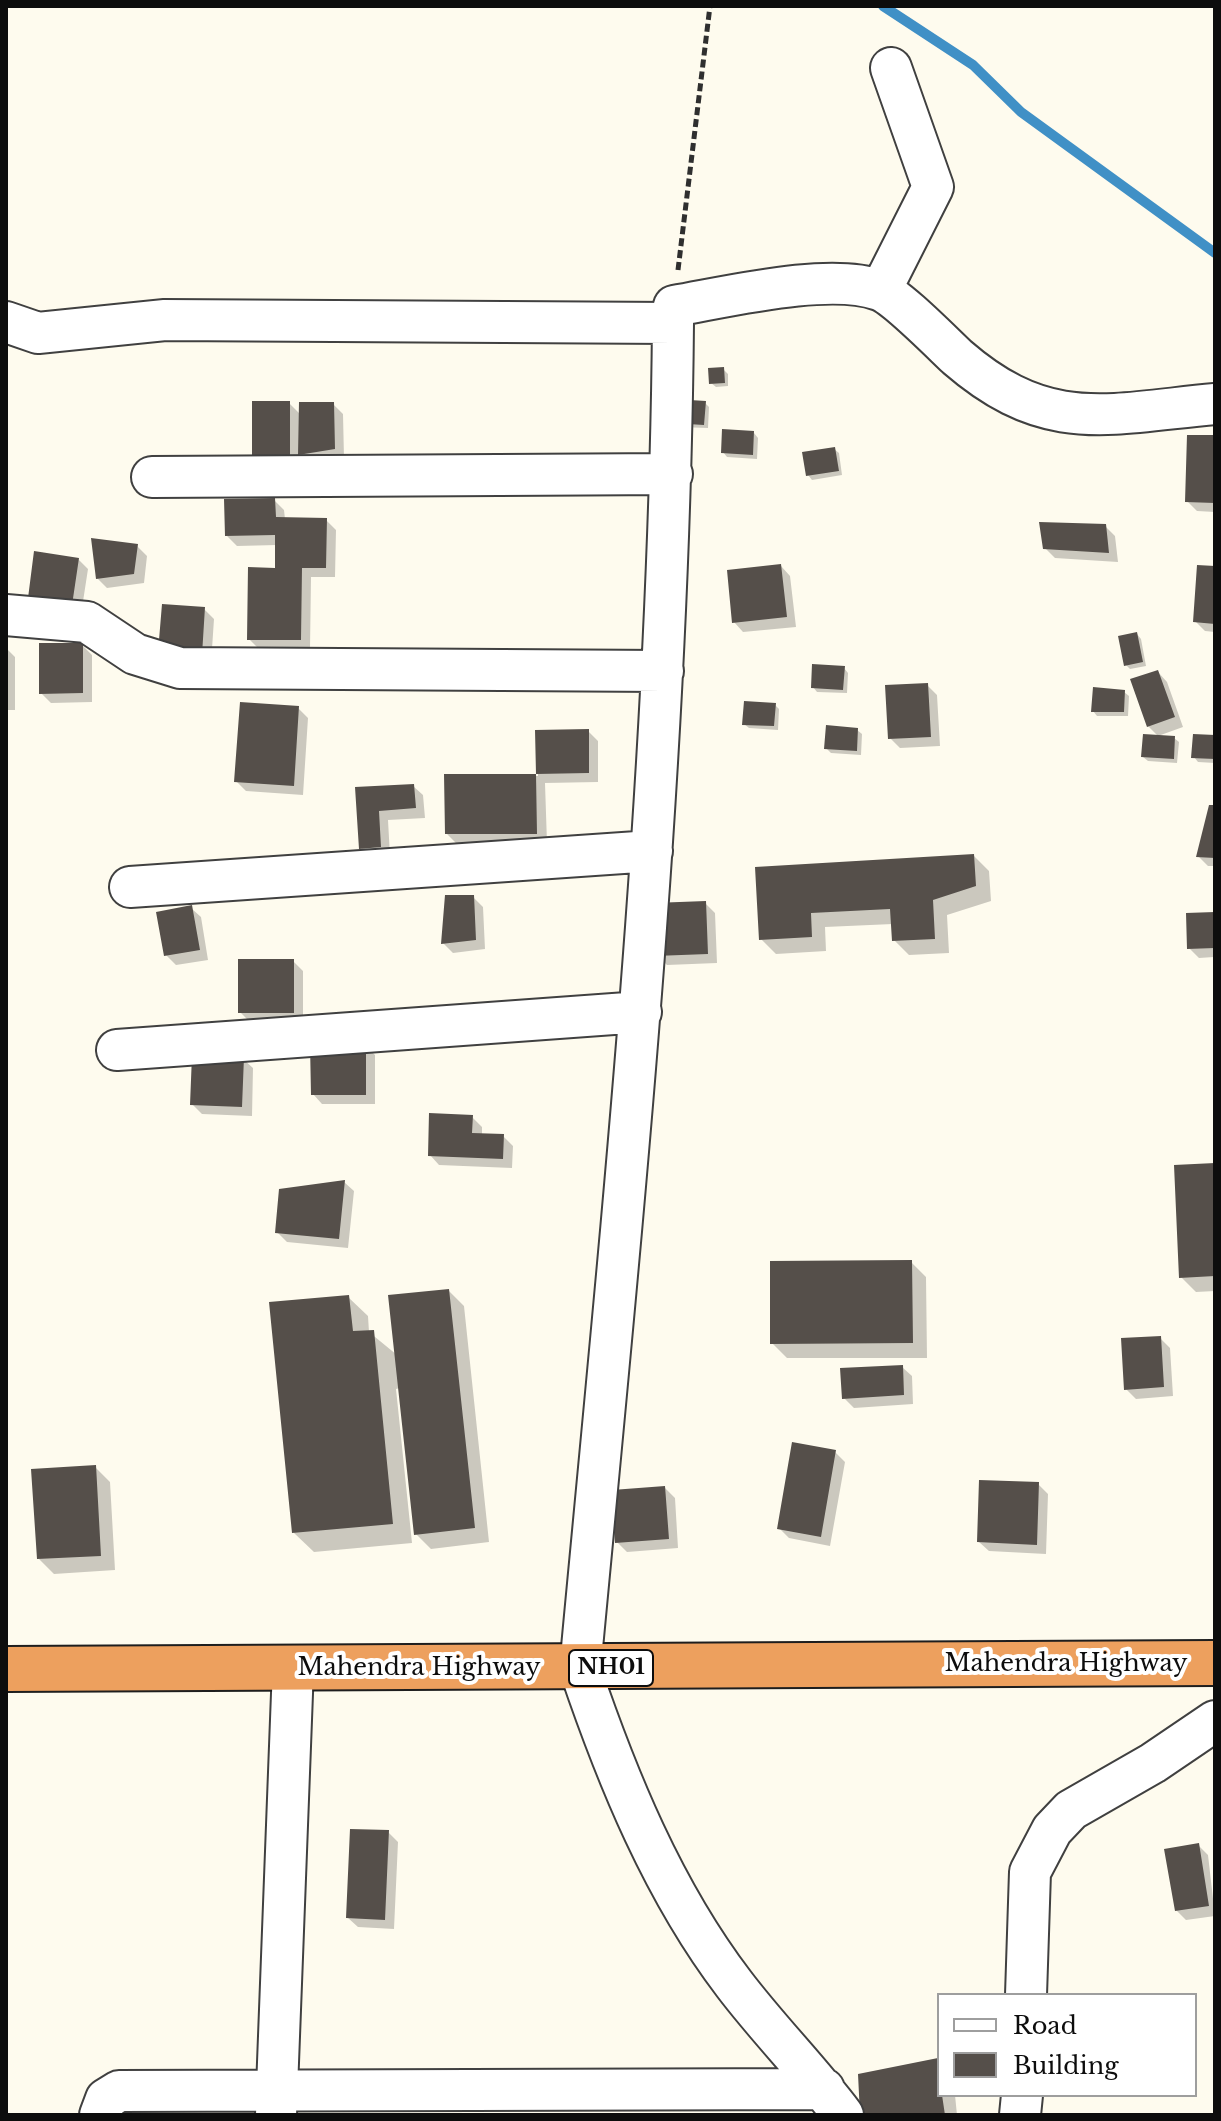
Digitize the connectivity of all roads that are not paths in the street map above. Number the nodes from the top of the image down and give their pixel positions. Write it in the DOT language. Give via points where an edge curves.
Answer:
graph roads {
  1 [pos="891,68"];
  2 [pos="881,290"];
  3 [pos="674,306"];
  4 [pos="6,322"];
  5 [pos="1215,404"];
  6 [pos="672,474"];
  7 [pos="152,477"];
  8 [pos="6,615"];
  9 [pos="663,671"];
  10 [pos="652,851"];
  11 [pos="130,887"];
  12 [pos="641,1012"];
  13 [pos="117,1050"];
  14 [pos="1215,1663"];
  15 [pos="293,1667"];
  16 [pos="6,1669"];
  17 [pos="580,1669"];
  18 [pos="1215,1721"];
  19 [pos="1026,1993"];
  20 [pos="833,2102"];
  21 [pos="276,2103"];
  22 [pos="100,2115"];
  1 -- 2 [label="street" via="933,187"];
  2 -- 3 [label="street" via="836,283"];
  2 -- 5 [label="street" via="973,370 1044,410 1088,416"];
  4 -- 6 [label="street" via="38,333 165,320 673,323"];
  6 -- 7 [label="street"];
  6 -- 9 [label="street"];
  8 -- 9 [label="street" via="87,622 135,654 180,668"];
  9 -- 10 [label="street"];
  10 -- 11 [label="street"];
  10 -- 12 [label="street"];
  12 -- 13 [label="street"];
  12 -- 17 [label="street"];
  14 -- 17 [label="highway, Mahendra Highway / NH01"];
  15 -- 16 [label="highway, Mahendra Highway / NH01"];
  15 -- 17 [label="highway, Mahendra Highway / NH01"];
  15 -- 21 [label="street"];
  17 -- 20 [label="street" via="613,1765 674,1888 733,1983"];
  18 -- 19 [label="street" via="1071,1810 1040,1847 1030,1872"];
  20 -- 21 [label="street"];
  21 -- 22 [label="street" via="119,2091 106,2099"];
}
